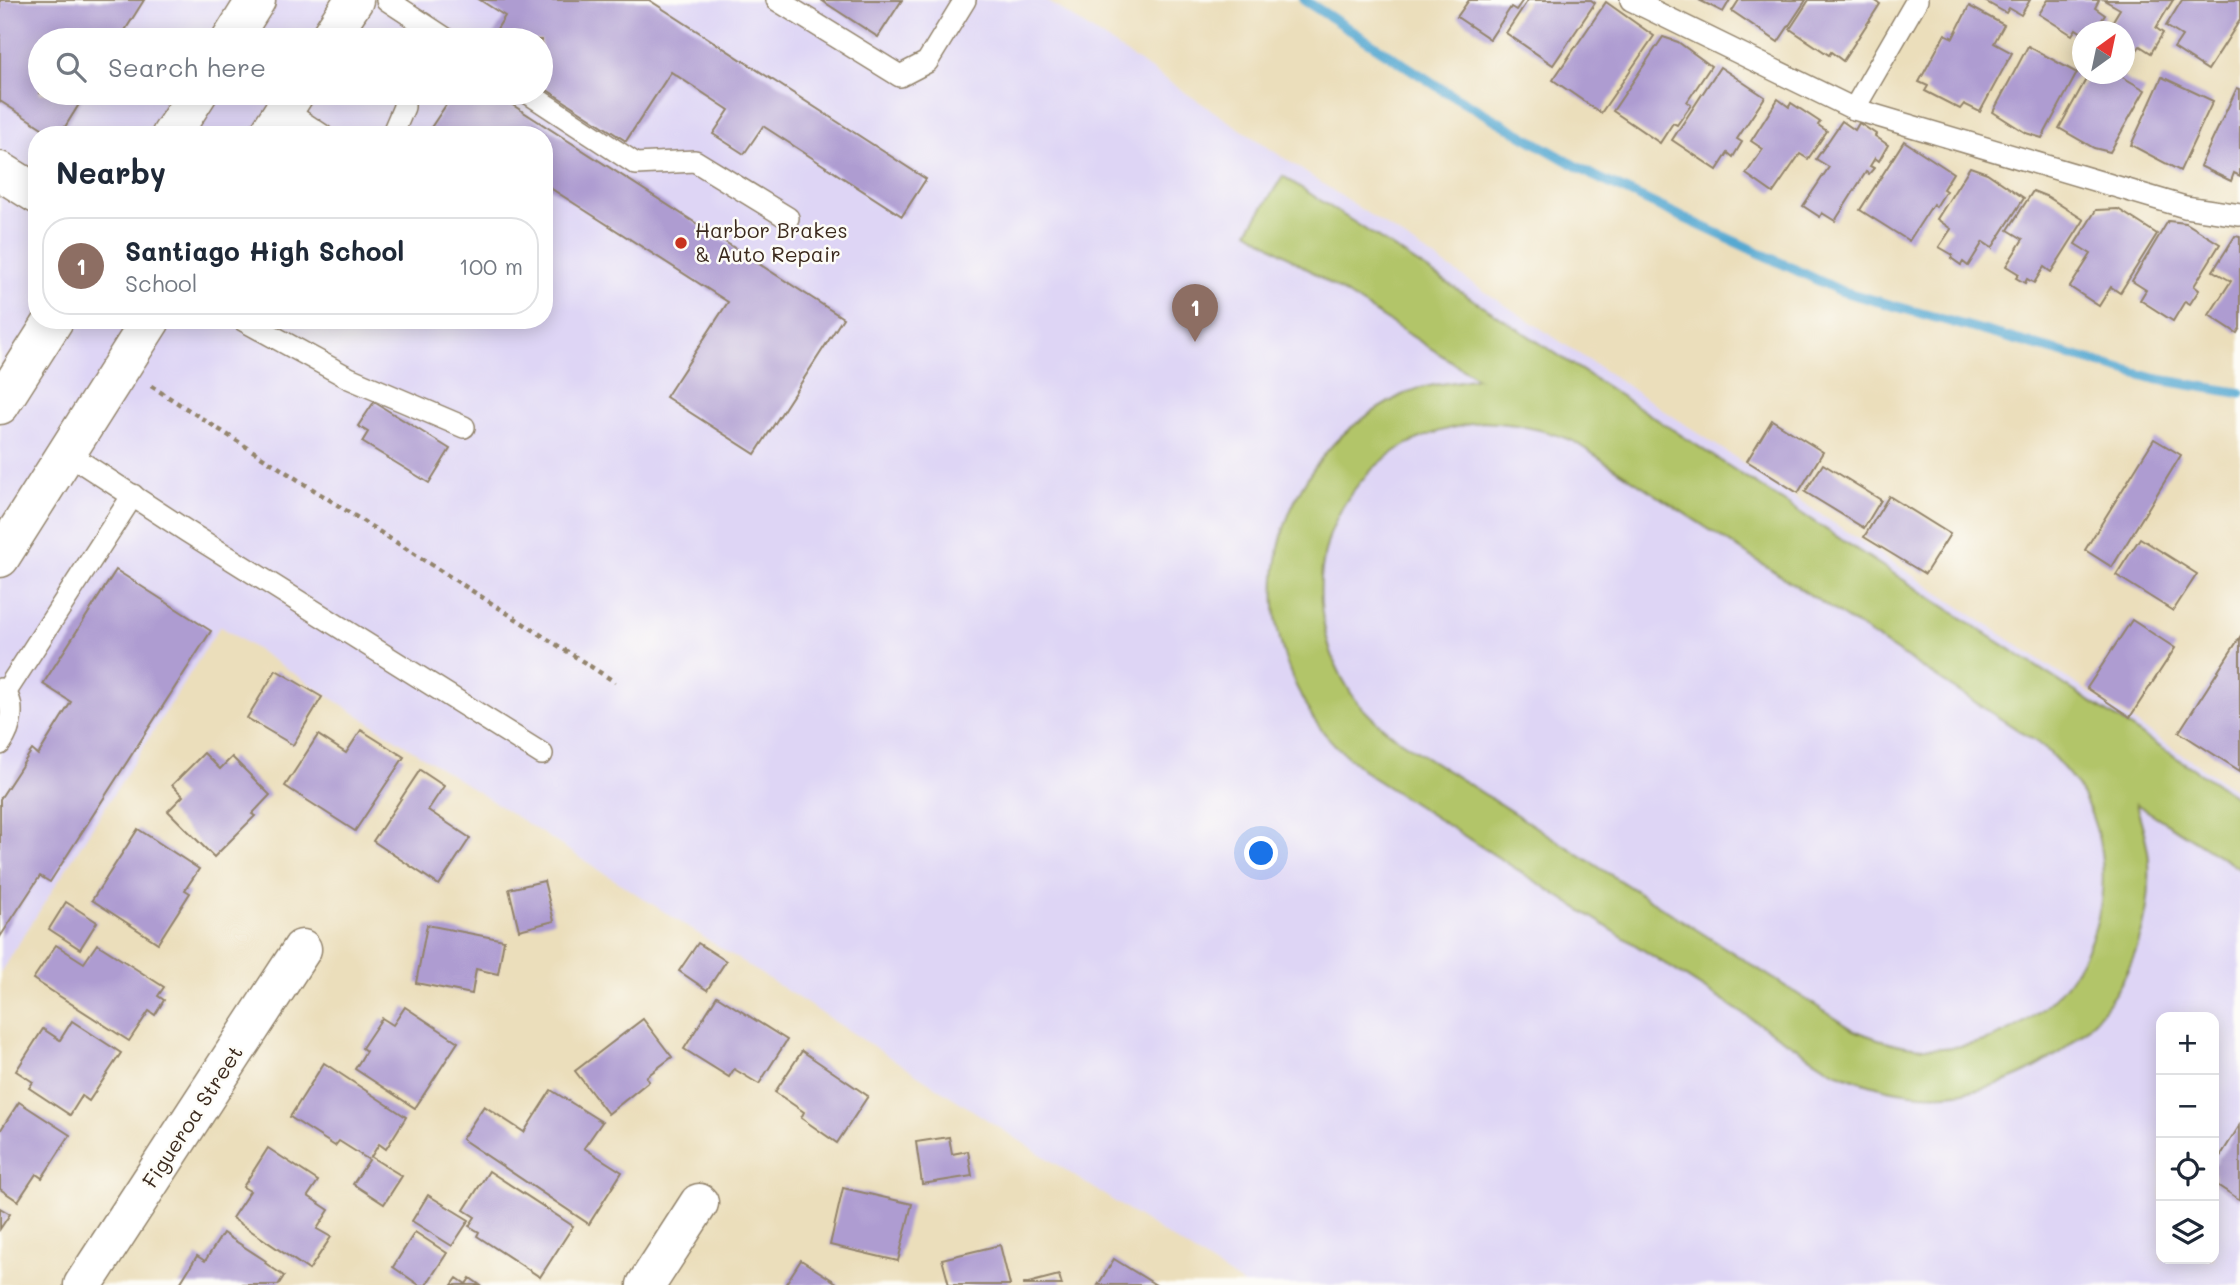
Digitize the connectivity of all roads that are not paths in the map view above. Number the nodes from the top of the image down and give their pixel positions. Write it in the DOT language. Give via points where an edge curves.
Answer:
graph roads {
  1 [pos="256,0"];
  2 [pos="387,0"];
  3 [pos="777,0"];
  4 [pos="965,0"];
  5 [pos="1631,0"];
  6 [pos="1917,0"];
  7 [pos="238,28"];
  8 [pos="430,28"];
  9 [pos="190,105"];
  10 [pos="404,105"];
  11 [pos="546,105"];
  12 [pos="1854,109"];
  13 [pos="282,112"];
  14 [pos="177,126"];
  15 [pos="306,126"];
  16 [pos="396,126"];
  17 [pos="0,171"];
  18 [pos="28,188"];
  19 [pos="2240,215"];
  20 [pos="788,218"];
  21 [pos="48,329"];
  22 [pos="144,329"];
  23 [pos="260,329"];
  24 [pos="0,405"];
  25 [pos="464,428"];
  26 [pos="67,453"];
  27 [pos="132,495"];
  28 [pos="0,558"];
  29 [pos="3,691"];
  30 [pos="0,744"];
  31 [pos="542,754"];
  32 [pos="302,948"];
  33 [pos="699,1202"];
  34 [pos="83,1285"];
  35 [pos="646,1285"];
  1 -- 7 [label="street"];
  2 -- 8 [label="lane"];
  3 -- 4 [label="lane" via="900,76 927,62"];
  5 -- 12 [label="lane"];
  6 -- 12 [label="lane"];
  9 -- 14 [label="street"];
  10 -- 16 [label="lane"];
  11 -- 20 [label="lane" via="636,164 695,161"];
  12 -- 19 [label="lane" via="2185,207"];
  13 -- 15 [label="lane"];
  17 -- 18 [label="street"];
  21 -- 24 [label="street"];
  22 -- 26 [label="street"];
  23 -- 25 [label="lane" via="349,377"];
  26 -- 27 [label="lane"];
  26 -- 28 [label="street"];
  27 -- 29 [label="lane"];
  27 -- 31 [label="lane"];
  29 -- 30 [label="lane" via="12,711"];
  32 -- 34 [label="street, Figueroa Street"];
  33 -- 35 [label="street"];
}
